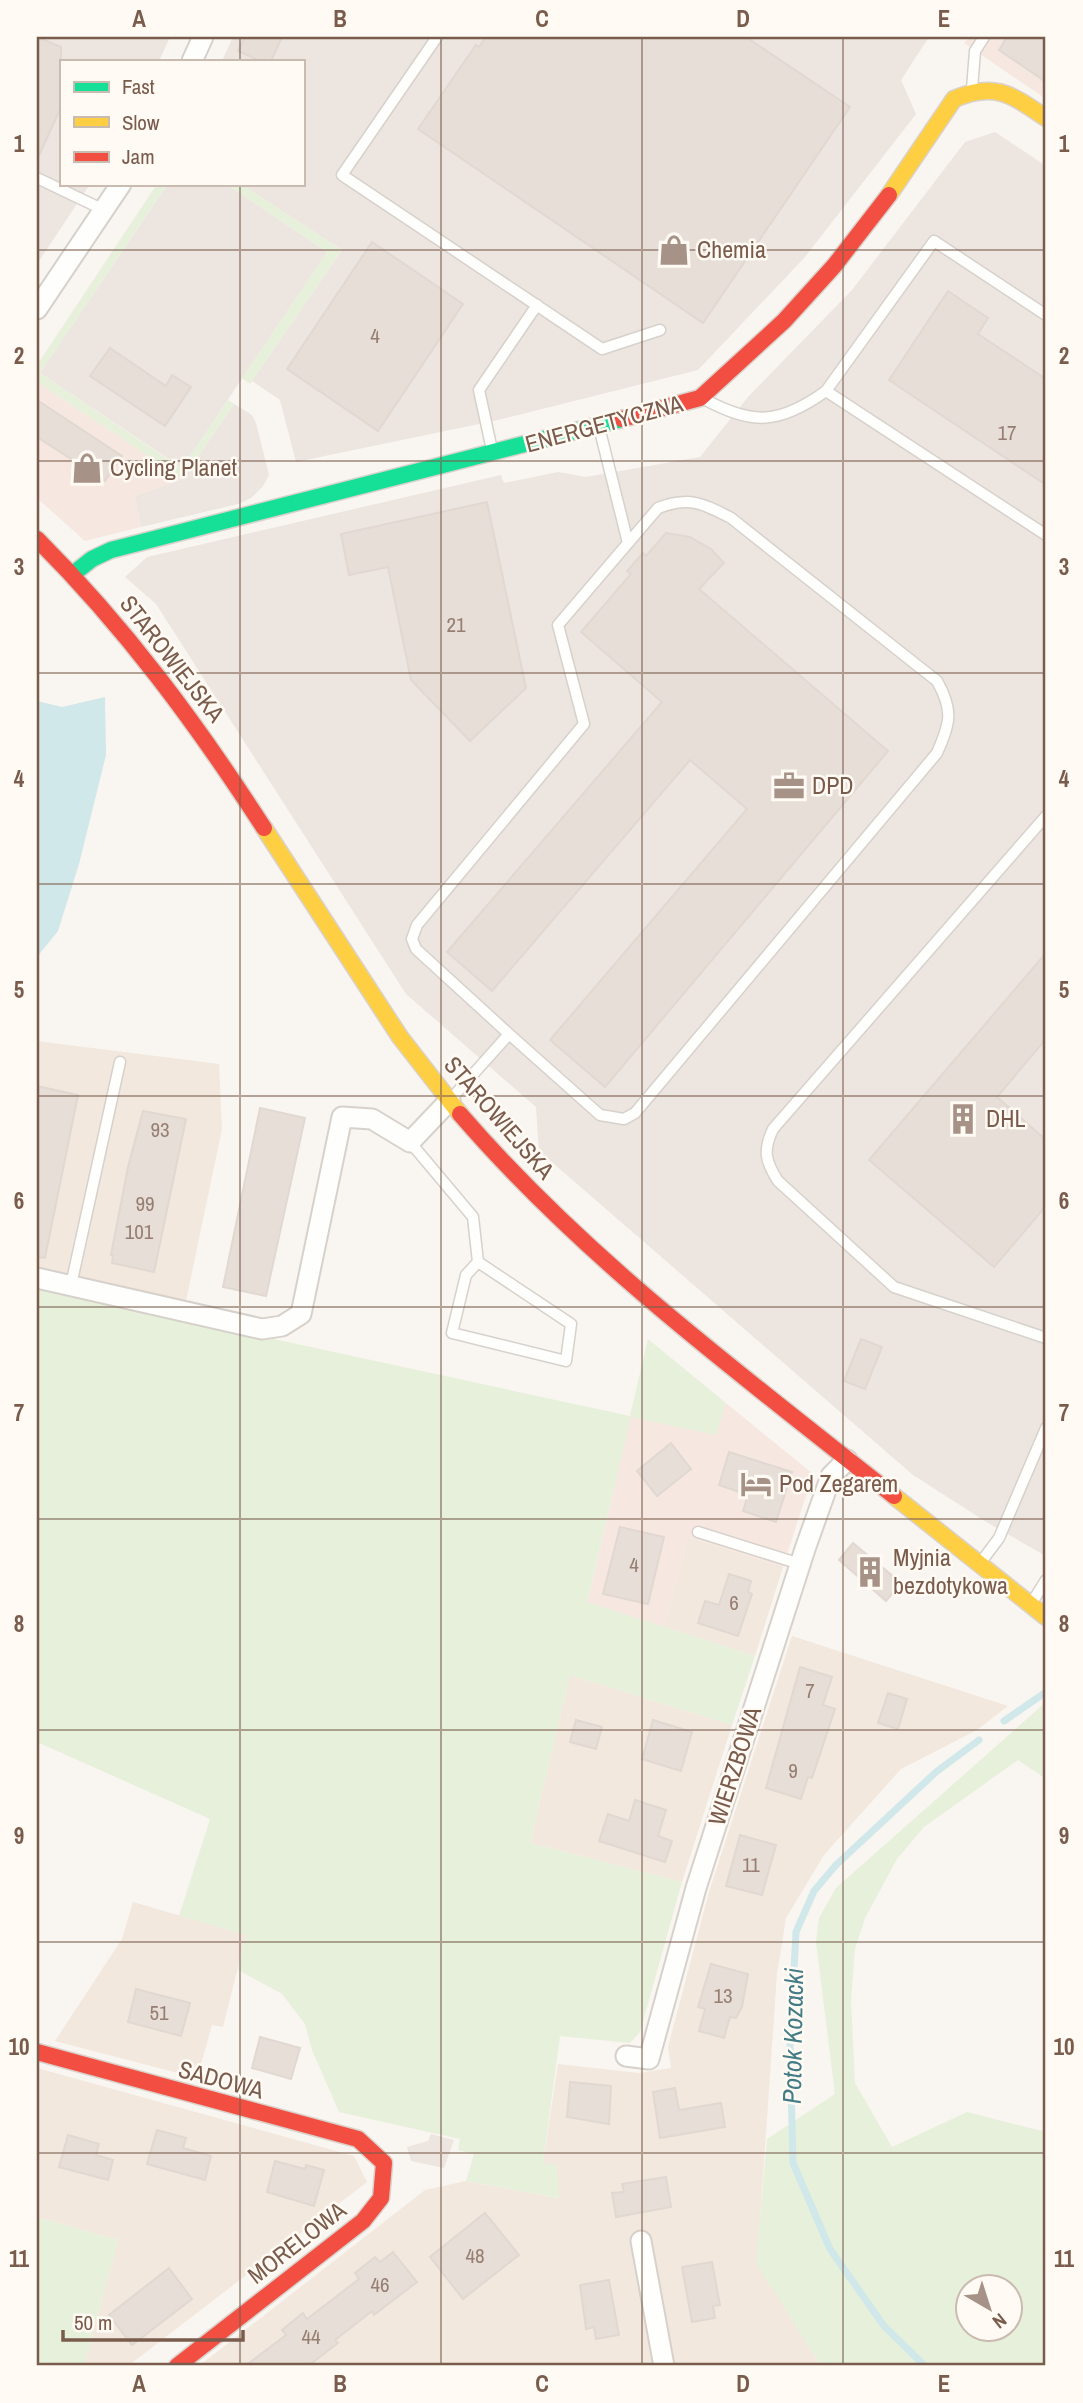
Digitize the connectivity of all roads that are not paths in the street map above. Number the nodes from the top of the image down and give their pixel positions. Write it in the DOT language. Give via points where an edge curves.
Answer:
graph roads {
  1 [pos="203,37"];
  2 [pos="437,37"];
  3 [pos="984,37"];
  4 [pos="192,60"];
  5 [pos="972,89"];
  6 [pos="1046,118"];
  7 [pos="37,178"];
  8 [pos="120,186"];
  9 [pos="104,209"];
  10 [pos="537,305"];
  11 [pos="37,309"];
  12 [pos="1046,314"];
  13 [pos="660,330"];
  14 [pos="825,391"];
  15 [pos="700,397"];
  16 [pos="599,426"];
  17 [pos="492,454"];
  18 [pos="1046,535"];
  19 [pos="37,540"];
  20 [pos="628,543"];
  21 [pos="73,574"];
  22 [pos="1046,816"];
  23 [pos="509,1034"];
  24 [pos="120,1062"];
  25 [pos="450,1100"];
  26 [pos="410,1142"];
  27 [pos="478,1262"];
  28 [pos="37,1278"];
  29 [pos="71,1286"];
  30 [pos="1046,1339"];
  31 [pos="1046,1428"];
  32 [pos="847,1460"];
  33 [pos="698,1532"];
  34 [pos="800,1564"];
  35 [pos="979,1564"];
  36 [pos="1046,1580"];
  37 [pos="1030,1604"];
  38 [pos="1046,1617"];
  39 [pos="37,2052"];
  40 [pos="626,2056"];
  41 [pos="384,2163"];
  42 [pos="641,2241"];
  43 [pos="177,2366"];
  44 [pos="664,2366"];
  1 -- 4 [label="street"];
  2 -- 10 [label="lane" via="342,175"];
  3 -- 5 [label="lane" via="975,51"];
  5 -- 6 [label="street" via="1004,90"];
  5 -- 15 [label="street, ENERGETYCZNA" via="954,99 879,210 834,266 784,321"];
  7 -- 9 [label="lane"];
  8 -- 9 [label="street"];
  9 -- 11 [label="street"];
  10 -- 13 [label="lane" via="602,349"];
  10 -- 17 [label="lane" via="479,390"];
  12 -- 14 [label="lane" via="934,241"];
  14 -- 15 [label="lane" via="788,414 765,419 739,417"];
  14 -- 18 [label="lane"];
  15 -- 16 [label="street, ENERGETYCZNA"];
  16 -- 17 [label="street, ENERGETYCZNA"];
  16 -- 20 [label="lane"];
  17 -- 21 [label="street, ENERGETYCZNA" via="111,550"];
  19 -- 21 [label="street, STAROWIEJSKA"];
  20 -- 23 [label="lane" via="558,625 584,724 417,925 412,939 416,949"];
  20 -- 23 [label="lane" via="658,508 681,499 731,518 937,681 947,699 950,724 937,753 635,1113 624,1119 600,1115"];
  21 -- 25 [label="street, STAROWIEJSKA" via="176,697 382,1010"];
  22 -- 30 [label="lane" via="773,1129 764,1148 778,1181 894,1287"];
  23 -- 25 [label="lane"];
  24 -- 29 [label="lane"];
  25 -- 26 [label="street"];
  25 -- 32 [label="street, STAROWIEJSKA" via="592,1252"];
  26 -- 27 [label="lane" via="473,1217"];
  26 -- 29 [label="street" via="372,1119 342,1117 301,1314 282,1326 262,1329"];
  27 -- 27 [label="lane" via="466,1275 452,1333 566,1361 571,1324"];
  28 -- 29 [label="street"];
  31 -- 35 [label="lane" via="999,1538"];
  32 -- 34 [label="street, WIERZBOWA" via="831,1476"];
  32 -- 35 [label="street, STAROWIEJSKA"];
  33 -- 34 [label="lane"];
  34 -- 40 [label="street, WIERZBOWA" via="696,1888 649,2059"];
  35 -- 37 [label="street, STAROWIEJSKA"];
  36 -- 37 [label="lane"];
  37 -- 38 [label="street, STAROWIEJSKA"];
  39 -- 41 [label="street, SADOWA" via="358,2139"];
  41 -- 43 [label="street, MORELOWA" via="382,2198 363,2221"];
  42 -- 44 [label="street"];
}
